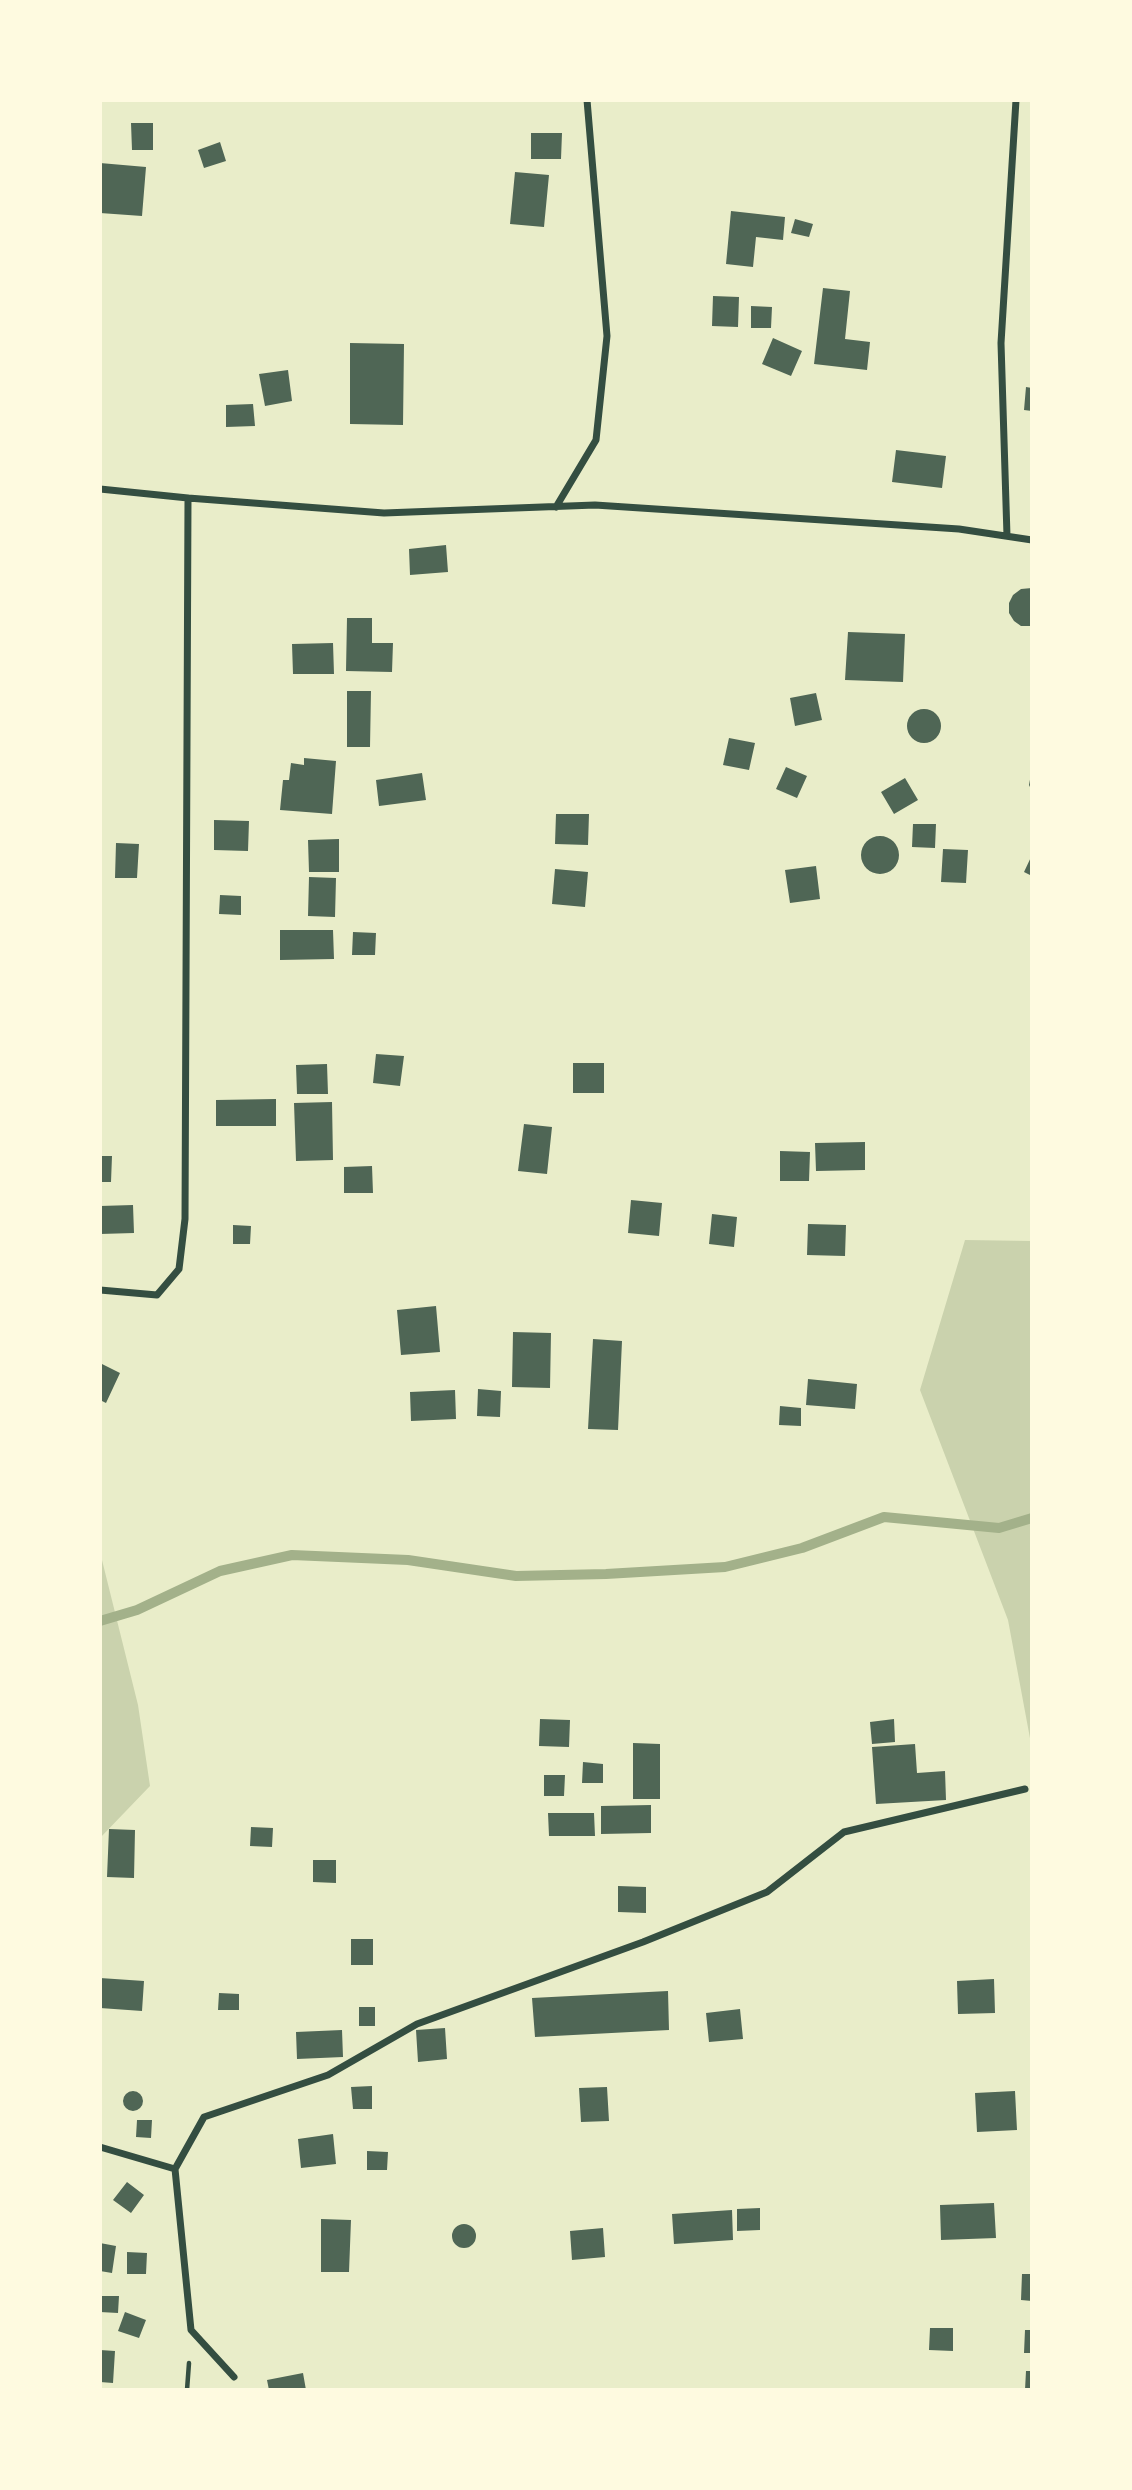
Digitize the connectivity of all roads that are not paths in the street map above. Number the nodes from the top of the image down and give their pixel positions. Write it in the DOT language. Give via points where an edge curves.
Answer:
graph roads {
  1 [pos="587,100"];
  2 [pos="1016,100"];
  3 [pos="100,489"];
  4 [pos="188,498"];
  5 [pos="556,507"];
  6 [pos="1007,536"];
  7 [pos="1032,541"];
  8 [pos="100,1290"];
  9 [pos="1025,1789"];
  10 [pos="100,2147"];
  11 [pos="175,2169"];
  12 [pos="234,2377"];
  1 -- 5 [label="street" via="607,336 596,440"];
  2 -- 6 [label="street" via="1002,343"];
  3 -- 4 [label="street"];
  4 -- 5 [label="street" via="384,513"];
  4 -- 8 [label="street" via="185,1219 179,1269 157,1296"];
  5 -- 6 [label="street" via="594,505"];
  6 -- 7 [label="street"];
  9 -- 11 [label="street" via="844,1832 767,1892 417,2024 328,2075 204,2116"];
  10 -- 11 [label="street"];
  11 -- 12 [label="street" via="191,2330"];
}
